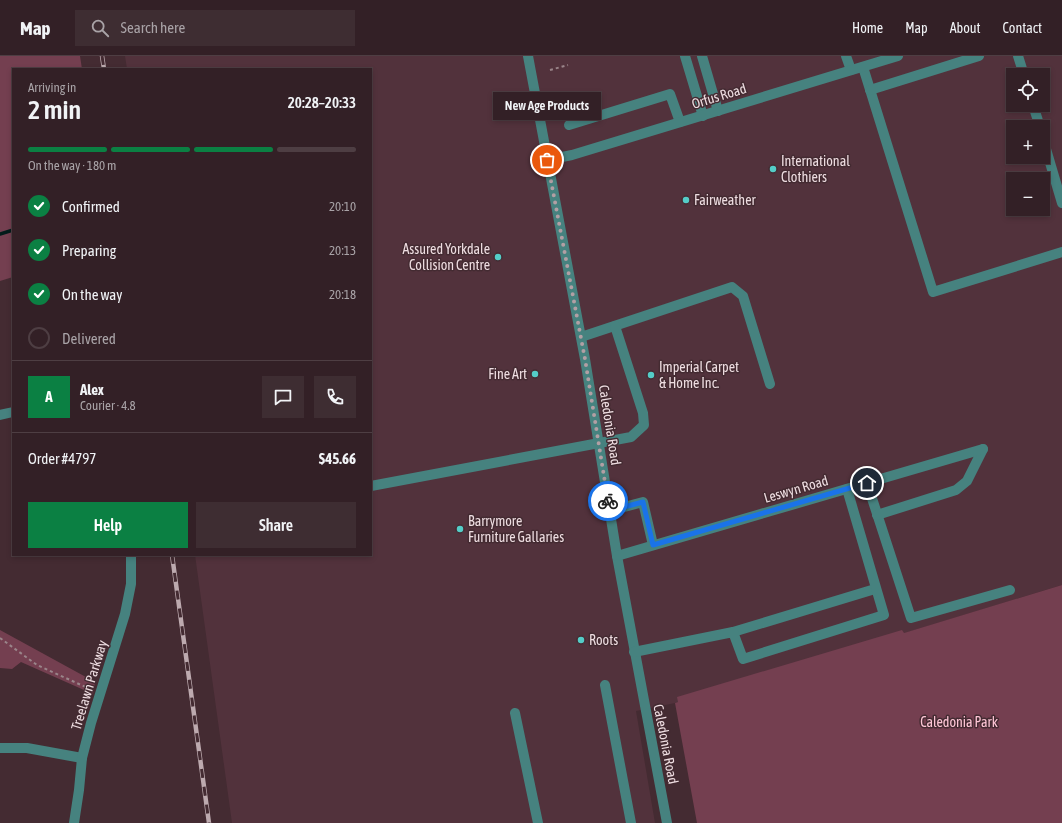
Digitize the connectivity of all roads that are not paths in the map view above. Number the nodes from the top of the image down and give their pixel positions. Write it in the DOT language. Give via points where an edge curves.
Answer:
graph roads {
  1 [pos="528,56"];
  2 [pos="685,56"];
  3 [pos="702,56"];
  4 [pos="846,56"];
  5 [pos="898,56"];
  6 [pos="979,56"];
  7 [pos="1018,56"];
  8 [pos="863,67"];
  9 [pos="1022,68"];
  10 [pos="851,70"];
  11 [pos="870,90"];
  12 [pos="718,110"];
  13 [pos="703,116"];
  14 [pos="680,122"];
  15 [pos="569,125"];
  16 [pos="547,160"];
  17 [pos="1050,163"];
  18 [pos="1062,203"];
  19 [pos="1062,252"];
  20 [pos="615,326"];
  21 [pos="581,337"];
  22 [pos="770,384"];
  23 [pos="12,412"];
  24 [pos="0,415"];
  25 [pos="598,444"];
  26 [pos="867,483"];
  27 [pos="372,486"];
  28 [pos="847,489"];
  29 [pos="609,511"];
  30 [pos="877,515"];
  31 [pos="653,545"];
  32 [pos="132,556"];
  33 [pos="616,556"];
  34 [pos="875,588"];
  35 [pos="1010,590"];
  36 [pos="733,632"];
  37 [pos="634,652"];
  38 [pos="605,685"];
  39 [pos="515,713"];
  40 [pos="0,748"];
  41 [pos="82,758"];
  42 [pos="74,823"];
  43 [pos="538,823"];
  44 [pos="631,823"];
  45 [pos="667,823"];
  1 -- 16 [label="street, Caledonia Road"];
  2 -- 13 [label="street"];
  3 -- 12 [label="street"];
  4 -- 10 [label="street"];
  5 -- 8 [label="street, Orfus Road"];
  6 -- 11 [label="street"];
  7 -- 9 [label="street"];
  8 -- 10 [label="street, Orfus Road"];
  8 -- 11 [label="street"];
  10 -- 12 [label="street, Orfus Road"];
  11 -- 19 [label="street" via="933,292"];
  12 -- 13 [label="street, Orfus Road"];
  13 -- 14 [label="street, Orfus Road"];
  14 -- 15 [label="street" via="670,94"];
  14 -- 16 [label="street, Orfus Road" via="572,155"];
  16 -- 21 [label="street, Caledonia Road"];
  17 -- 18 [label="street"];
  20 -- 21 [label="street"];
  20 -- 22 [label="street" via="732,287 743,296"];
  20 -- 25 [label="street" via="643,413 644,425 631,437"];
  21 -- 25 [label="street, Caledonia Road"];
  23 -- 24 [label="street"];
  25 -- 27 [label="street"];
  25 -- 29 [label="street, Caledonia Road"];
  26 -- 28 [label="street, Leswyn Road"];
  26 -- 30 [label="street"];
  26 -- 30 [label="street, Leswyn Road" via="983,449 967,481 956,490"];
  28 -- 31 [label="street, Leswyn Road"];
  28 -- 34 [label="street"];
  29 -- 31 [label="street" via="643,502"];
  29 -- 33 [label="street, Caledonia Road"];
  30 -- 35 [label="street" via="911,618"];
  31 -- 33 [label="street, Leswyn Road"];
  32 -- 41 [label="street, Treelawn Parkway" via="131,584 125,614"];
  33 -- 37 [label="street, Caledonia Road"];
  34 -- 36 [label="street"];
  34 -- 36 [label="street" via="884,616 743,659"];
  36 -- 37 [label="street"];
  37 -- 45 [label="street, Caledonia Road"];
  38 -- 44 [label="street"];
  39 -- 43 [label="street"];
  40 -- 41 [label="street" via="27,748"];
  41 -- 42 [label="street, Treelawn Parkway"];
}
